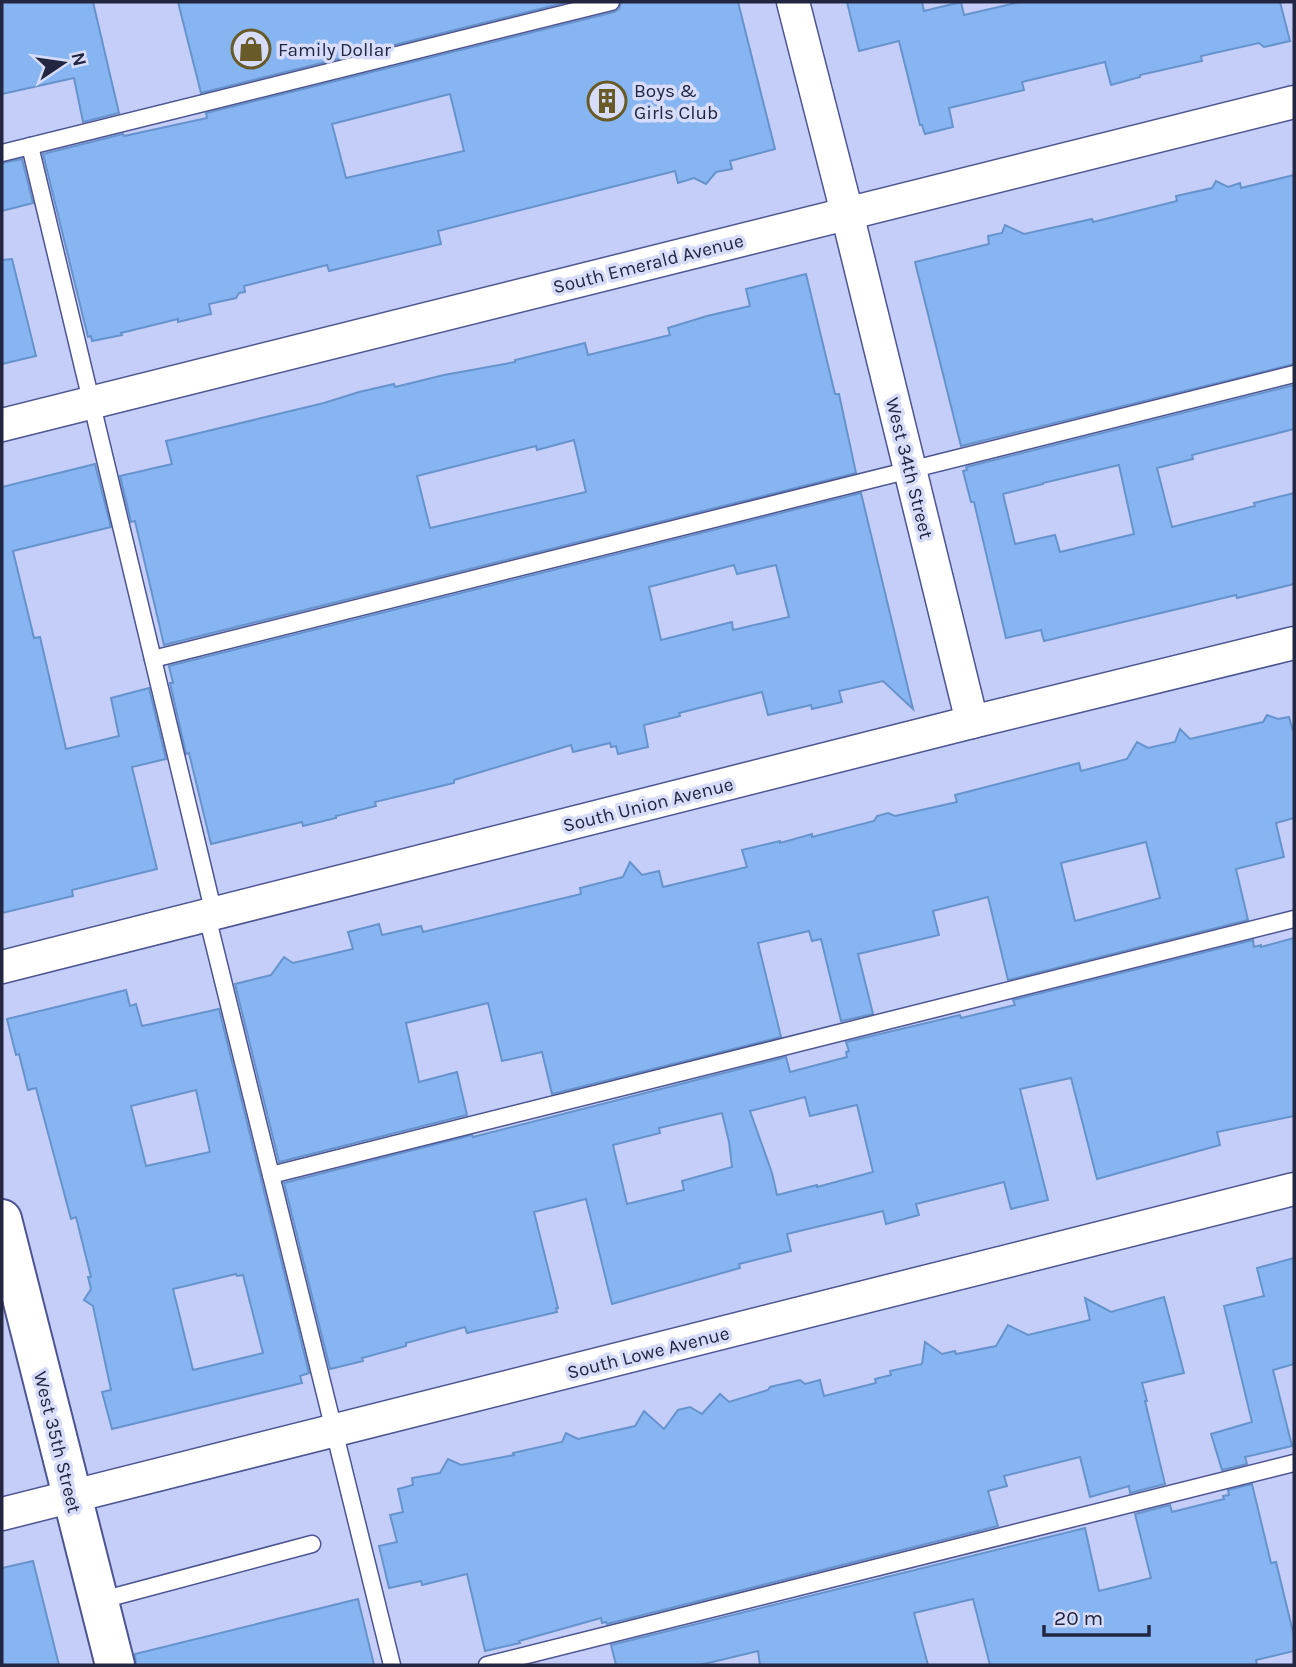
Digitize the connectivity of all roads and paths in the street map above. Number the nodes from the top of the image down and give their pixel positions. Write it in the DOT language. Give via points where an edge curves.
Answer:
graph roads {
  1 [pos="611,2"];
  2 [pos="793,2"];
  3 [pos="1294,102"];
  4 [pos="30,146"];
  5 [pos="2,153"];
  6 [pos="847,214"];
  7 [pos="1294,373"];
  8 [pos="91,403"];
  9 [pos="2,425"];
  10 [pos="911,469"];
  11 [pos="1294,643"];
  12 [pos="153,659"];
  13 [pos="972,722"];
  14 [pos="210,915"];
  15 [pos="1294,919"];
  16 [pos="2,967"];
  17 [pos="271,1175"];
  18 [pos="1294,1189"];
  19 [pos="4,1234"];
  20 [pos="334,1431"];
  21 [pos="1294,1463"];
  22 [pos="72,1497"];
  23 [pos="2,1514"];
  24 [pos="313,1544"];
  25 [pos="98,1601"];
  26 [pos="114,1665"];
  27 [pos="392,1665"];
  28 [pos="487,1665"];
  1 -- 4 [label="lane"];
  2 -- 6 [label="street, West 34th Street"];
  3 -- 6 [label="street, South Emerald Avenue"];
  4 -- 5 [label="lane"];
  4 -- 8 [label="lane"];
  6 -- 8 [label="street, South Emerald Avenue"];
  6 -- 10 [label="street, West 34th Street"];
  7 -- 10 [label="lane"];
  8 -- 9 [label="street, South Emerald Avenue"];
  8 -- 12 [label="lane"];
  10 -- 12 [label="lane"];
  10 -- 13 [label="street, West 34th Street"];
  11 -- 13 [label="street, South Union Avenue"];
  12 -- 14 [label="lane"];
  13 -- 14 [label="street, South Union Avenue"];
  14 -- 16 [label="street, South Union Avenue"];
  14 -- 17 [label="lane"];
  15 -- 17 [label="lane"];
  17 -- 20 [label="lane"];
  18 -- 20 [label="street, South Lowe Avenue"];
  19 -- 22 [label="main road, West 35th Street"];
  20 -- 22 [label="street, South Lowe Avenue"];
  20 -- 27 [label="lane"];
  21 -- 28 [label="lane"];
  22 -- 23 [label="street, South Lowe Avenue"];
  22 -- 25 [label="main road, West 35th Street"];
  24 -- 25 [label="lane"];
  25 -- 26 [label="main road, West 35th Street"];
}
